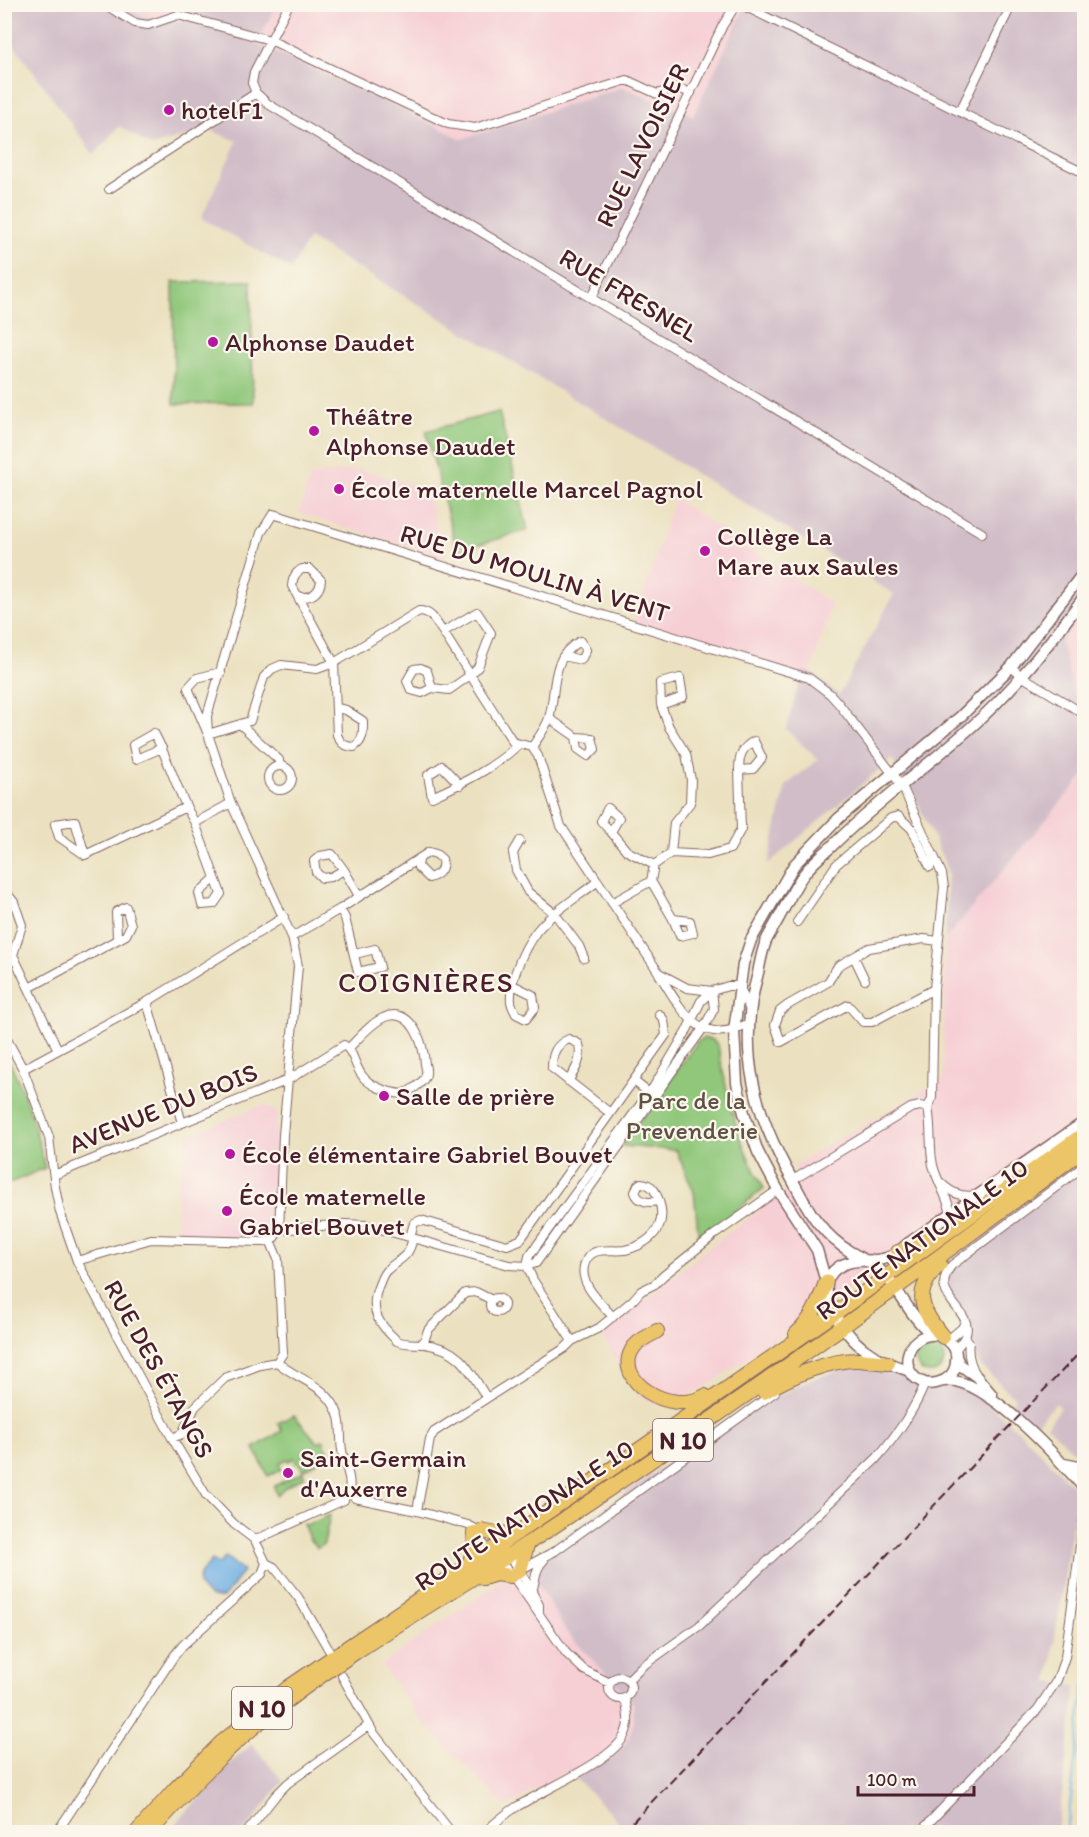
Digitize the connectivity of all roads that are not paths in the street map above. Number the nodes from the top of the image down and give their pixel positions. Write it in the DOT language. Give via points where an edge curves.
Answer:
graph roads {
  1 [pos="104,4"];
  2 [pos="176,4"];
  3 [pos="289,4"];
  4 [pos="389,4"];
  5 [pos="433,4"];
  6 [pos="1012,4"];
  7 [pos="744,5"];
  8 [pos="729,8"];
  9 [pos="178,15"];
  10 [pos="270,40"];
  11 [pos="256,93"];
  12 [pos="691,93"];
  13 [pos="960,111"];
  14 [pos="1084,173"];
  15 [pos="109,189"];
  16 [pos="592,297"];
  17 [pos="982,533"];
  18 [pos="1084,572"];
  19 [pos="300,597"];
  20 [pos="1084,597"];
  21 [pos="442,632"];
  22 [pos="564,657"];
  23 [pos="334,663"];
  24 [pos="1011,667"];
  25 [pos="221,672"];
  26 [pos="469,676"];
  27 [pos="1023,676"];
  28 [pos="432,688"];
  29 [pos="661,705"];
  30 [pos="337,708"];
  31 [pos="1084,714"];
  32 [pos="549,718"];
  33 [pos="240,724"];
  34 [pos="208,734"];
  35 [pos="576,737"];
  36 [pos="518,744"];
  37 [pos="532,747"];
  38 [pos="162,748"];
  39 [pos="279,766"];
  40 [pos="739,770"];
  41 [pos="892,772"];
  42 [pos="460,784"];
  43 [pos="902,786"];
  44 [pos="231,803"];
  45 [pos="186,807"];
  46 [pos="195,823"];
  47 [pos="916,827"];
  48 [pos="611,832"];
  49 [pos="520,841"];
  50 [pos="671,853"];
  51 [pos="85,855"];
  52 [pos="419,860"];
  53 [pos="654,866"];
  54 [pos="930,867"];
  55 [pos="344,870"];
  56 [pos="215,878"];
  57 [pos="651,880"];
  58 [pos="598,881"];
  59 [pos="4,890"];
  60 [pos="359,896"];
  61 [pos="14,902"];
  62 [pos="612,903"];
  63 [pos="4,906"];
  64 [pos="340,909"];
  65 [pos="555,914"];
  66 [pos="284,917"];
  67 [pos="673,919"];
  68 [pos="797,922"];
  69 [pos="292,937"];
  70 [pos="117,938"];
  71 [pos="938,941"];
  72 [pos="355,954"];
  73 [pos="854,957"];
  74 [pos="584,958"];
  75 [pos="659,973"];
  76 [pos="865,981"];
  77 [pos="513,986"];
  78 [pos="739,986"];
  79 [pos="29,988"];
  80 [pos="934,989"];
  81 [pos="712,991"];
  82 [pos="147,1002"];
  83 [pos="750,1011"];
  84 [pos="659,1014"];
  85 [pos="692,1021"];
  86 [pos="749,1023"];
  87 [pos="704,1027"];
  88 [pos="734,1031"];
  89 [pos="4,1034"];
  90 [pos="349,1048"];
  91 [pos="58,1050"];
  92 [pos="23,1069"];
  93 [pos="288,1080"];
  94 [pos="633,1080"];
  95 [pos="568,1081"];
  96 [pos="649,1093"];
  97 [pos="928,1108"];
  98 [pos="610,1113"];
  99 [pos="1084,1122"];
  100 [pos="182,1123"];
  101 [pos="1084,1134"];
  102 [pos="1084,1149"];
  103 [pos="1084,1166"];
  104 [pos="54,1175"];
  105 [pos="938,1179"];
  106 [pos="793,1180"];
  107 [pos="778,1190"];
  108 [pos="977,1195"];
  109 [pos="659,1200"];
  110 [pos="544,1206"];
  111 [pos="951,1214"];
  112 [pos="558,1217"];
  113 [pos="954,1228"];
  114 [pos="279,1230"];
  115 [pos="412,1237"];
  116 [pos="270,1240"];
  117 [pos="962,1242"];
  118 [pos="897,1252"];
  119 [pos="76,1261"];
  120 [pos="865,1261"];
  121 [pos="527,1266"];
  122 [pos="886,1278"];
  123 [pos="826,1282"];
  124 [pos="895,1290"];
  125 [pos="492,1300"];
  126 [pos="834,1314"];
  127 [pos="613,1317"];
  128 [pos="965,1321"];
  129 [pos="843,1327"];
  130 [pos="657,1330"];
  131 [pos="943,1337"];
  132 [pos="965,1337"];
  133 [pos="572,1341"];
  134 [pos="423,1344"];
  135 [pos="782,1350"];
  136 [pos="956,1354"];
  137 [pos="277,1362"];
  138 [pos="888,1363"];
  139 [pos="910,1371"];
  140 [pos="806,1373"];
  141 [pos="977,1377"];
  142 [pos="944,1381"];
  143 [pos="926,1383"];
  144 [pos="716,1395"];
  145 [pos="486,1397"];
  146 [pos="1003,1406"];
  147 [pos="718,1416"];
  148 [pos="172,1438"];
  149 [pos="1064,1464"];
  150 [pos="1084,1468"];
  151 [pos="1084,1488"];
  152 [pos="352,1495"];
  153 [pos="417,1511"];
  154 [pos="1084,1516"];
  155 [pos="534,1522"];
  156 [pos="474,1530"];
  157 [pos="517,1533"];
  158 [pos="255,1540"];
  159 [pos="527,1545"];
  160 [pos="555,1551"];
  161 [pos="499,1554"];
  162 [pos="266,1563"];
  163 [pos="468,1566"];
  164 [pos="516,1573"];
  165 [pos="466,1583"];
  166 [pos="532,1592"];
  167 [pos="539,1611"];
  168 [pos="329,1650"];
  169 [pos="342,1676"];
  170 [pos="628,1680"];
  171 [pos="610,1683"];
  172 [pos="625,1698"];
  173 [pos="368,1726"];
  174 [pos="57,1833"];
  175 [pos="137,1833"];
  176 [pos="150,1833"];
  177 [pos="246,1833"];
  178 [pos="451,1833"];
  179 [pos="485,1833"];
  180 [pos="920,1833"];
  1 -- 9 [label="street" via="135,23 148,25"];
  2 -- 9 [label="street"];
  3 -- 10 [label="street"];
  4 -- 5 [label="street"];
  6 -- 13 [label="street"];
  7 -- 8 [label="street" via="740,10"];
  7 -- 13 [label="street"];
  8 -- 12 [label="street, RUE LAVOISIER"];
  9 -- 10 [label="street"];
  10 -- 11 [label="street" via="254,72 252,83"];
  10 -- 12 [label="street" via="461,127 492,124 627,80 657,94 670,85"];
  11 -- 15 [label="street"];
  11 -- 16 [label="street, RUE FRESNEL" via="268,104"];
  12 -- 16 [label="street, RUE LAVOISIER"];
  13 -- 14 [label="street"];
  16 -- 17 [label="street, RUE FRESNEL"];
  18 -- 24 [label="street"];
  19 -- 23 [label="street"];
  20 -- 27 [label="street"];
  21 -- 23 [label="street" via="431,614 419,611"];
  21 -- 26 [label="street"];
  21 -- 26 [label="street" via="477,612 491,633 478,667"];
  22 -- 32 [label="street" via="554,680"];
  23 -- 30 [label="street"];
  23 -- 33 [label="street" via="317,669 281,665 272,669 264,677 250,721"];
  24 -- 27 [label="street"];
  24 -- 41 [label="street" via="960,717"];
  25 -- 34 [label="street, RUE DU MOULIN À VENT" via="207,716"];
  25 -- 34 [label="street" via="197,678 188,688"];
  25 -- 41 [label="street, RUE DU MOULIN À VENT" via="261,533 273,514 809,678 839,704"];
  26 -- 28 [label="street" via="449,690"];
  26 -- 36 [label="street"];
  27 -- 31 [label="street"];
  27 -- 43 [label="street" via="971,728"];
  29 -- 50 [label="street" via="686,754 692,780 690,803 674,823"];
  30 -- 30 [label="street" via="340,743 354,747 363,735 363,721"];
  32 -- 35 [label="street"];
  32 -- 37 [label="street"];
  33 -- 34 [label="street"];
  33 -- 39 [label="street" via="279,760"];
  34 -- 44 [label="street"];
  36 -- 37 [label="street"];
  36 -- 42 [label="street"];
  37 -- 58 [label="street" via="561,826"];
  38 -- 45 [label="street"];
  40 -- 50 [label="street" via="741,829 730,849 708,855"];
  41 -- 43 [label="street, RUE DU MOULIN À VENT"];
  41 -- 78 [label="street" via="838,818 794,865 751,940"];
  43 -- 47 [label="street, RUE DU MOULIN À VENT"];
  43 -- 83 [label="street" via="848,830 804,874 766,943"];
  44 -- 46 [label="street"];
  44 -- 66 [label="street"];
  45 -- 46 [label="street"];
  45 -- 51 [label="street"];
  46 -- 56 [label="street"];
  47 -- 54 [label="street"];
  47 -- 68 [label="street" via="898,816 891,818 836,865"];
  47 -- 71 [label="street" via="942,874"];
  48 -- 53 [label="street" via="627,851"];
  49 -- 65 [label="street" via="513,853 516,870 528,892"];
  50 -- 53 [label="street"];
  52 -- 60 [label="street"];
  53 -- 57 [label="street"];
  55 -- 60 [label="street"];
  57 -- 62 [label="street"];
  57 -- 67 [label="street"];
  58 -- 62 [label="street"];
  58 -- 65 [label="street"];
  59 -- 61 [label="street"];
  60 -- 64 [label="street"];
  61 -- 63 [label="street"];
  61 -- 79 [label="street" via="22,925 13,955"];
  62 -- 75 [label="street"];
  64 -- 69 [label="street"];
  64 -- 72 [label="street"];
  65 -- 74 [label="street"];
  65 -- 77 [label="street" via="536,932 516,969"];
  66 -- 69 [label="street"];
  66 -- 82 [label="street"];
  69 -- 93 [label="street" via="298,966"];
  70 -- 79 [label="street"];
  71 -- 73 [label="street" via="924,939 869,948"];
  71 -- 80 [label="street"];
  73 -- 76 [label="street"];
  73 -- 80 [label="street" via="838,966 828,982 780,1011 776,1025 781,1042 848,1005 863,1022 872,1022"];
  75 -- 81 [label="street" via="687,988"];
  75 -- 85 [label="street"];
  78 -- 81 [label="street"];
  78 -- 83 [label="street"];
  78 -- 88 [label="street"];
  79 -- 91 [label="street"];
  80 -- 97 [label="street" via="932,1098"];
  81 -- 85 [label="street" via="701,1001"];
  81 -- 87 [label="street" via="714,1009"];
  82 -- 91 [label="street"];
  82 -- 100 [label="street"];
  83 -- 86 [label="street"];
  84 -- 94 [label="street" via="666,1035"];
  85 -- 87 [label="street"];
  85 -- 96 [label="street"];
  86 -- 88 [label="street"];
  86 -- 106 [label="street" via="758,1107 769,1137"];
  87 -- 88 [label="street" via="721,1033"];
  87 -- 121 [label="street" via="536,1263"];
  88 -- 107 [label="street" via="737,1083 744,1113"];
  89 -- 92 [label="street, RUE DES ÉTANGS"];
  90 -- 90 [label="street" via="383,1018 400,1017 420,1035 426,1076 403,1094 368,1083"];
  90 -- 93 [label="street, AVENUE DU BOIS" via="338,1048"];
  91 -- 92 [label="street"];
  92 -- 104 [label="street, RUE DES ÉTANGS" via="49,1137"];
  93 -- 100 [label="street, AVENUE DU BOIS"];
  93 -- 114 [label="street"];
  94 -- 96 [label="street"];
  94 -- 98 [label="street"];
  95 -- 95 [label="street" via="552,1068 552,1054 569,1039 579,1044 581,1056"];
  95 -- 98 [label="street"];
  96 -- 112 [label="street"];
  97 -- 105 [label="street" via="932,1158"];
  97 -- 106 [label="street" via="911,1108"];
  98 -- 110 [label="street"];
  99 -- 108 [label="street"];
  100 -- 104 [label="street, AVENUE DU BOIS"];
  101 -- 113 [label="main road, N 10"];
  102 -- 117 [label="main road, ROUTE NATIONALE 10 / N 10"];
  103 -- 128 [label="street" via="947,1271 946,1292"];
  104 -- 119 [label="street, RUE DES ÉTANGS" via="60,1212"];
  105 -- 108 [label="street" via="956,1194"];
  105 -- 111 [label="street"];
  106 -- 120 [label="street" via="828,1234"];
  107 -- 123 [label="street" via="810,1236"];
  107 -- 127 [label="street" via="714,1235 660,1281 641,1291"];
  108 -- 111 [label="street"];
  109 -- 127 [label="street" via="662,1219 650,1237 632,1248 593,1252 585,1261 585,1282"];
  110 -- 112 [label="street"];
  110 -- 115 [label="street" via="520,1240 507,1245 421,1220 414,1223"];
  111 -- 118 [label="street"];
  112 -- 121 [label="street" via="529,1256"];
  113 -- 118 [label="main road" via="938,1231"];
  113 -- 122 [label="main road, N 10"];
  114 -- 115 [label="street" via="357,1224"];
  114 -- 116 [label="street"];
  115 -- 121 [label="street" via="509,1265"];
  115 -- 134 [label="street" via="409,1253 382,1276 374,1307 378,1319 397,1341"];
  116 -- 119 [label="street" via="152,1239"];
  116 -- 137 [label="street" via="278,1259 282,1353"];
  117 -- 124 [label="main road, ROUTE NATIONALE 10 / N 10"];
  117 -- 131 [label="main road" via="956,1253 931,1274 923,1294 928,1319"];
  118 -- 120 [label="street" via="887,1258"];
  119 -- 148 [label="street, RUE DES ÉTANGS"];
  120 -- 122 [label="street"];
  120 -- 123 [label="street" via="846,1262"];
  121 -- 133 [label="street"];
  122 -- 124 [label="street"];
  122 -- 126 [label="main road, N 10"];
  123 -- 126 [label="street"];
  123 -- 135 [label="main road" via="813,1314 784,1342"];
  124 -- 129 [label="main road, ROUTE NATIONALE 10 / N 10"];
  124 -- 131 [label="street" via="925,1328"];
  125 -- 134 [label="street" via="476,1292 465,1293 428,1330"];
  126 -- 129 [label="street"];
  126 -- 135 [label="main road, N 10"];
  127 -- 133 [label="street"];
  128 -- 131 [label="street" via="962,1328"];
  128 -- 132 [label="street"];
  129 -- 138 [label="street" via="864,1349"];
  129 -- 147 [label="main road, ROUTE NATIONALE 10 / N 10"];
  130 -- 144 [label="main road" via="631,1352 631,1372 643,1389 674,1403 691,1403"];
  131 -- 136 [label="street"];
  131 -- 139 [label="street" via="921,1336 911,1346"];
  132 -- 136 [label="street"];
  132 -- 141 [label="street" via="969,1341 970,1365"];
  133 -- 145 [label="street"];
  134 -- 145 [label="street" via="458,1356"];
  135 -- 144 [label="main road, N 10"];
  136 -- 141 [label="street" via="960,1365"];
  136 -- 142 [label="street" via="954,1370"];
  137 -- 148 [label="street" via="225,1378 195,1407 184,1431"];
  137 -- 152 [label="street" via="316,1385 335,1408"];
  138 -- 139 [label="street"];
  138 -- 140 [label="main road" via="846,1361"];
  139 -- 143 [label="street"];
  140 -- 147 [label="main road" via="771,1388 728,1416"];
  140 -- 160 [label="street"];
  141 -- 146 [label="street"];
  142 -- 143 [label="street"];
  142 -- 146 [label="street" via="968,1384"];
  143 -- 170 [label="street" via="876,1459 699,1626"];
  144 -- 155 [label="main road, N 10"];
  145 -- 153 [label="street" via="431,1436"];
  146 -- 149 [label="street"];
  147 -- 159 [label="main road, ROUTE NATIONALE 10 / N 10"];
  148 -- 158 [label="street, RUE DES ÉTANGS" via="206,1495"];
  149 -- 150 [label="street"];
  149 -- 151 [label="street"];
  152 -- 153 [label="street"];
  152 -- 158 [label="street" via="350,1503 344,1500"];
  153 -- 156 [label="street"];
  154 -- 180 [label="street" via="1065,1657 1057,1680 1038,1709"];
  155 -- 157 [label="main road, N 10"];
  155 -- 161 [label="main road" via="531,1530"];
  156 -- 157 [label="main road"];
  156 -- 161 [label="street"];
  156 -- 163 [label="main road" via="476,1548"];
  157 -- 161 [label="main road, N 10"];
  158 -- 162 [label="street, RUE DES ÉTANGS"];
  159 -- 161 [label="main road, ROUTE NATIONALE 10 / N 10"];
  159 -- 164 [label="main road"];
  160 -- 164 [label="street"];
  160 -- 166 [label="street" via="538,1567"];
  161 -- 163 [label="main road, N 10"];
  161 -- 164 [label="street"];
  161 -- 165 [label="main road"];
  162 -- 168 [label="street, RUE DES ÉTANGS" via="274,1567 298,1597"];
  162 -- 174 [label="street" via="262,1574 174,1656"];
  163 -- 175 [label="main road, N 10" via="289,1687 196,1767"];
  164 -- 165 [label="main road"];
  164 -- 166 [label="street"];
  164 -- 167 [label="street"];
  165 -- 176 [label="main road, ROUTE NATIONALE 10 / N 10" via="362,1648 261,1721 211,1766"];
  166 -- 167 [label="street"];
  167 -- 171 [label="street" via="566,1653 584,1670"];
  169 -- 173 [label="street"];
  170 -- 171 [label="street" via="618,1677"];
  170 -- 172 [label="street" via="631,1690"];
  171 -- 172 [label="street" via="612,1696"];
  172 -- 179 [label="street" via="628,1726 613,1751 515,1807"];
  173 -- 177 [label="street" via="294,1778"];
  173 -- 178 [label="street"];
}
